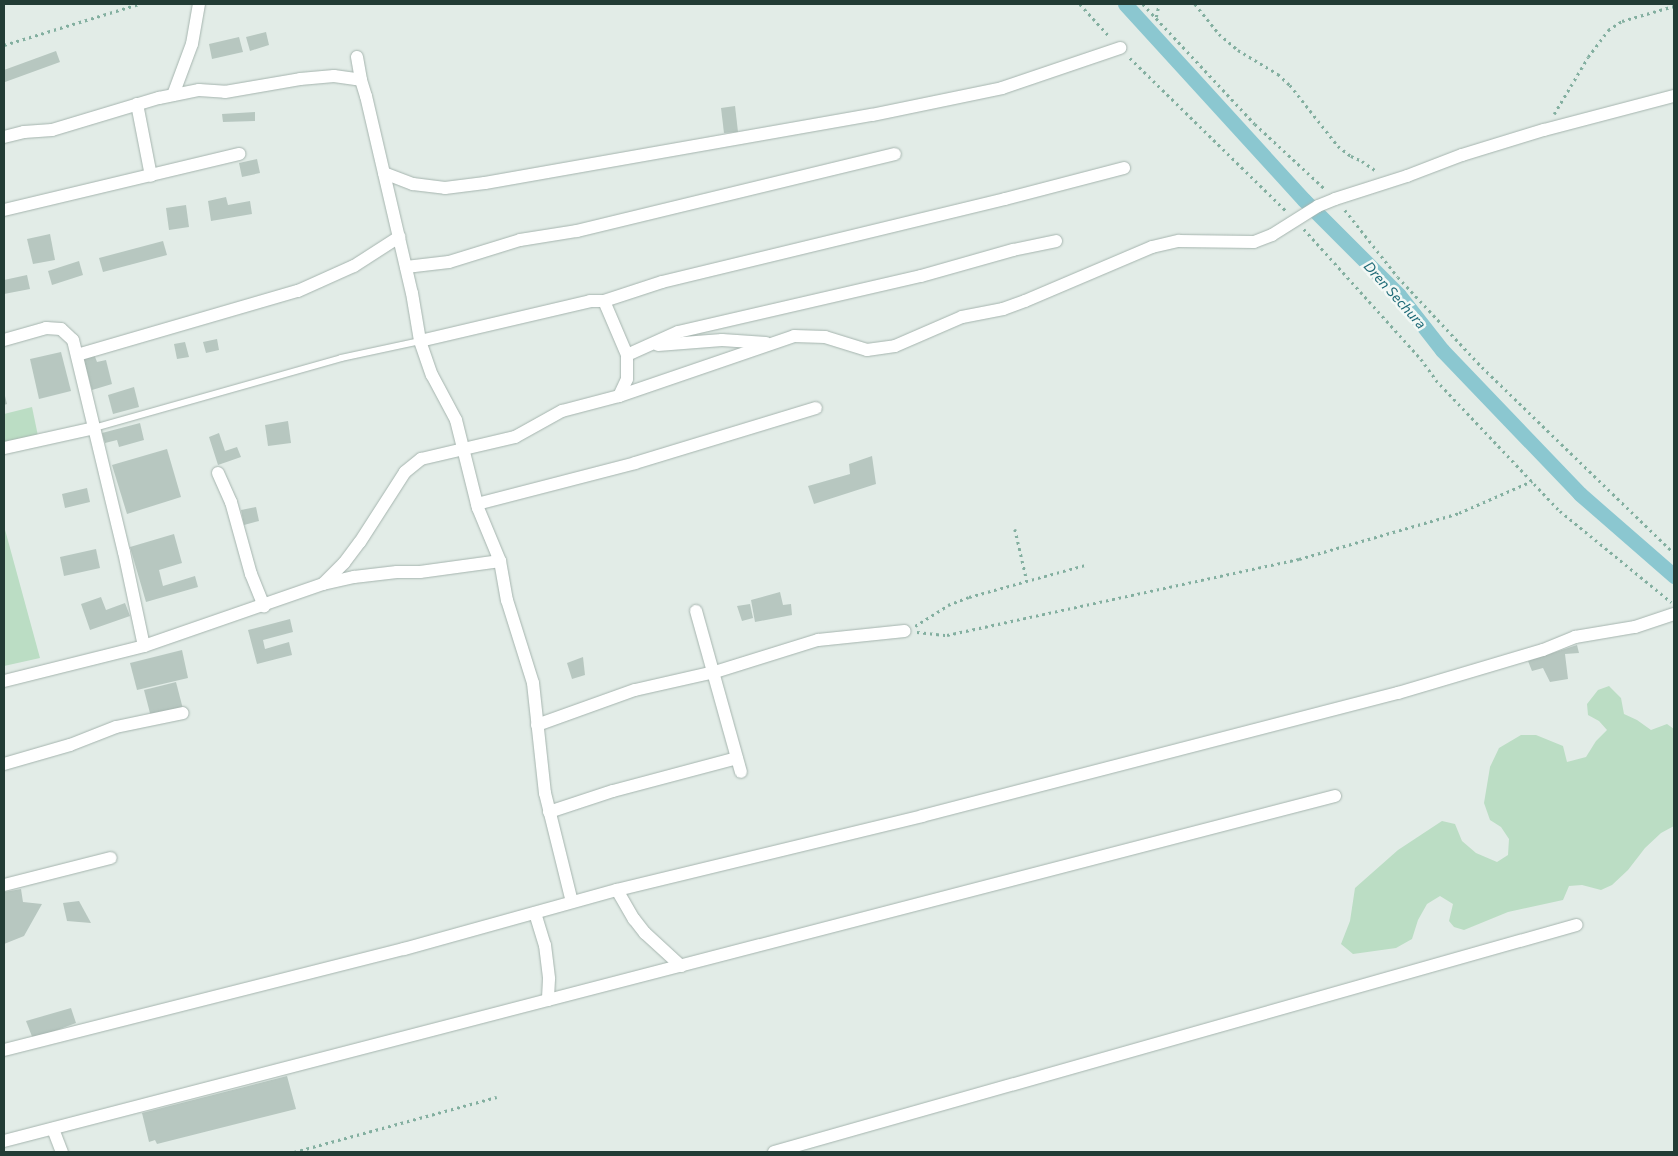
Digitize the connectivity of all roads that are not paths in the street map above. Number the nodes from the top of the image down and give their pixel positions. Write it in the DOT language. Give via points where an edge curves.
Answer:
graph roads {
  1 [pos="199,4"];
  2 [pos="1120,48"];
  3 [pos="357,57"];
  4 [pos="361,80"];
  5 [pos="173,95"];
  6 [pos="1674,96"];
  7 [pos="138,104"];
  8 [pos="4,137"];
  9 [pos="239,154"];
  10 [pos="895,154"];
  11 [pos="1124,168"];
  12 [pos="384,173"];
  13 [pos="151,176"];
  14 [pos="4,210"];
  15 [pos="399,237"];
  16 [pos="1056,241"];
  17 [pos="406,268"];
  18 [pos="604,301"];
  19 [pos="4,340"];
  20 [pos="420,341"];
  21 [pos="772,344"];
  22 [pos="648,346"];
  23 [pos="77,355"];
  24 [pos="628,355"];
  25 [pos="619,396"];
  26 [pos="816,408"];
  27 [pos="94,428"];
  28 [pos="4,448"];
  29 [pos="464,448"];
  30 [pos="218,473"];
  31 [pos="477,504"];
  32 [pos="500,560"];
  33 [pos="323,584"];
  34 [pos="264,606"];
  35 [pos="696,611"];
  36 [pos="1674,614"];
  37 [pos="904,631"];
  38 [pos="144,646"];
  39 [pos="715,672"];
  40 [pos="4,681"];
  41 [pos="183,714"];
  42 [pos="537,724"];
  43 [pos="737,758"];
  44 [pos="4,764"];
  45 [pos="741,772"];
  46 [pos="1335,796"];
  47 [pos="550,812"];
  48 [pos="111,858"];
  49 [pos="4,885"];
  50 [pos="617,890"];
  51 [pos="572,902"];
  52 [pos="535,913"];
  53 [pos="1576,925"];
  54 [pos="681,966"];
  55 [pos="548,1000"];
  56 [pos="4,1050"];
  57 [pos="53,1128"];
  58 [pos="4,1141"];
  59 [pos="62,1152"];
  60 [pos="774,1152"];
  1 -- 5 [label="street" via="192,44"];
  2 -- 12 [label="street" via="1002,88 872,115 485,183 445,188 413,184"];
  3 -- 4 [label="street"];
  4 -- 5 [label="street" via="334,76 225,92 199,90"];
  4 -- 12 [label="street"];
  5 -- 7 [label="street"];
  6 -- 21 [label="street" via="1544,130 1335,199 1254,242 1179,241 1152,247 1025,301 962,317 894,346 867,350 812,336 794,336"];
  7 -- 8 [label="street" via="52,130"];
  7 -- 13 [label="street"];
  9 -- 13 [label="street"];
  10 -- 17 [label="street" via="577,231 520,240 449,262"];
  11 -- 18 [label="street" via="1005,200 671,280"];
  12 -- 15 [label="street"];
  13 -- 14 [label="street"];
  15 -- 17 [label="street"];
  15 -- 23 [label="street" via="354,266 298,291"];
  16 -- 22 [label="street" via="678,332"];
  17 -- 20 [label="street"];
  18 -- 20 [label="street" via="590,301"];
  18 -- 24 [label="street"];
  19 -- 23 [label="street" via="46,328 61,329 73,340"];
  20 -- 27 [label="lane" via="341,358"];
  20 -- 29 [label="street" via="432,375 456,420"];
  21 -- 22 [label="street" via="722,340"];
  21 -- 25 [label="street"];
  22 -- 24 [label="street"];
  23 -- 27 [label="street"];
  24 -- 25 [label="street" via="627,378"];
  25 -- 29 [label="street" via="562,411 515,437"];
  26 -- 31 [label="street" via="635,463"];
  27 -- 28 [label="street"];
  27 -- 38 [label="street"];
  29 -- 31 [label="street"];
  29 -- 33 [label="street" via="421,459 405,472 360,542"];
  30 -- 34 [label="street" via="231,502 251,574"];
  31 -- 32 [label="street"];
  32 -- 33 [label="street"];
  32 -- 42 [label="street" via="507,600 533,683"];
  33 -- 34 [label="street"];
  34 -- 38 [label="street"];
  35 -- 39 [label="street"];
  36 -- 50 [label="street" via="1635,627 1575,637 1543,650 1398,692 922,816"];
  37 -- 39 [label="street" via="818,640"];
  38 -- 40 [label="street"];
  39 -- 42 [label="street" via="635,690"];
  39 -- 43 [label="street"];
  41 -- 44 [label="street" via="116,727 70,745"];
  42 -- 47 [label="street"];
  43 -- 45 [label="street"];
  43 -- 47 [label="street" via="613,791"];
  46 -- 54 [label="street"];
  47 -- 51 [label="street"];
  48 -- 49 [label="street"];
  50 -- 51 [label="street"];
  50 -- 54 [label="street" via="639,926"];
  51 -- 52 [label="street"];
  52 -- 55 [label="street" via="545,945"];
  52 -- 56 [label="street" via="395,952"];
  53 -- 60 [label="street"];
  54 -- 55 [label="street"];
  55 -- 57 [label="street"];
  57 -- 58 [label="street"];
  57 -- 59 [label="street"];
}
